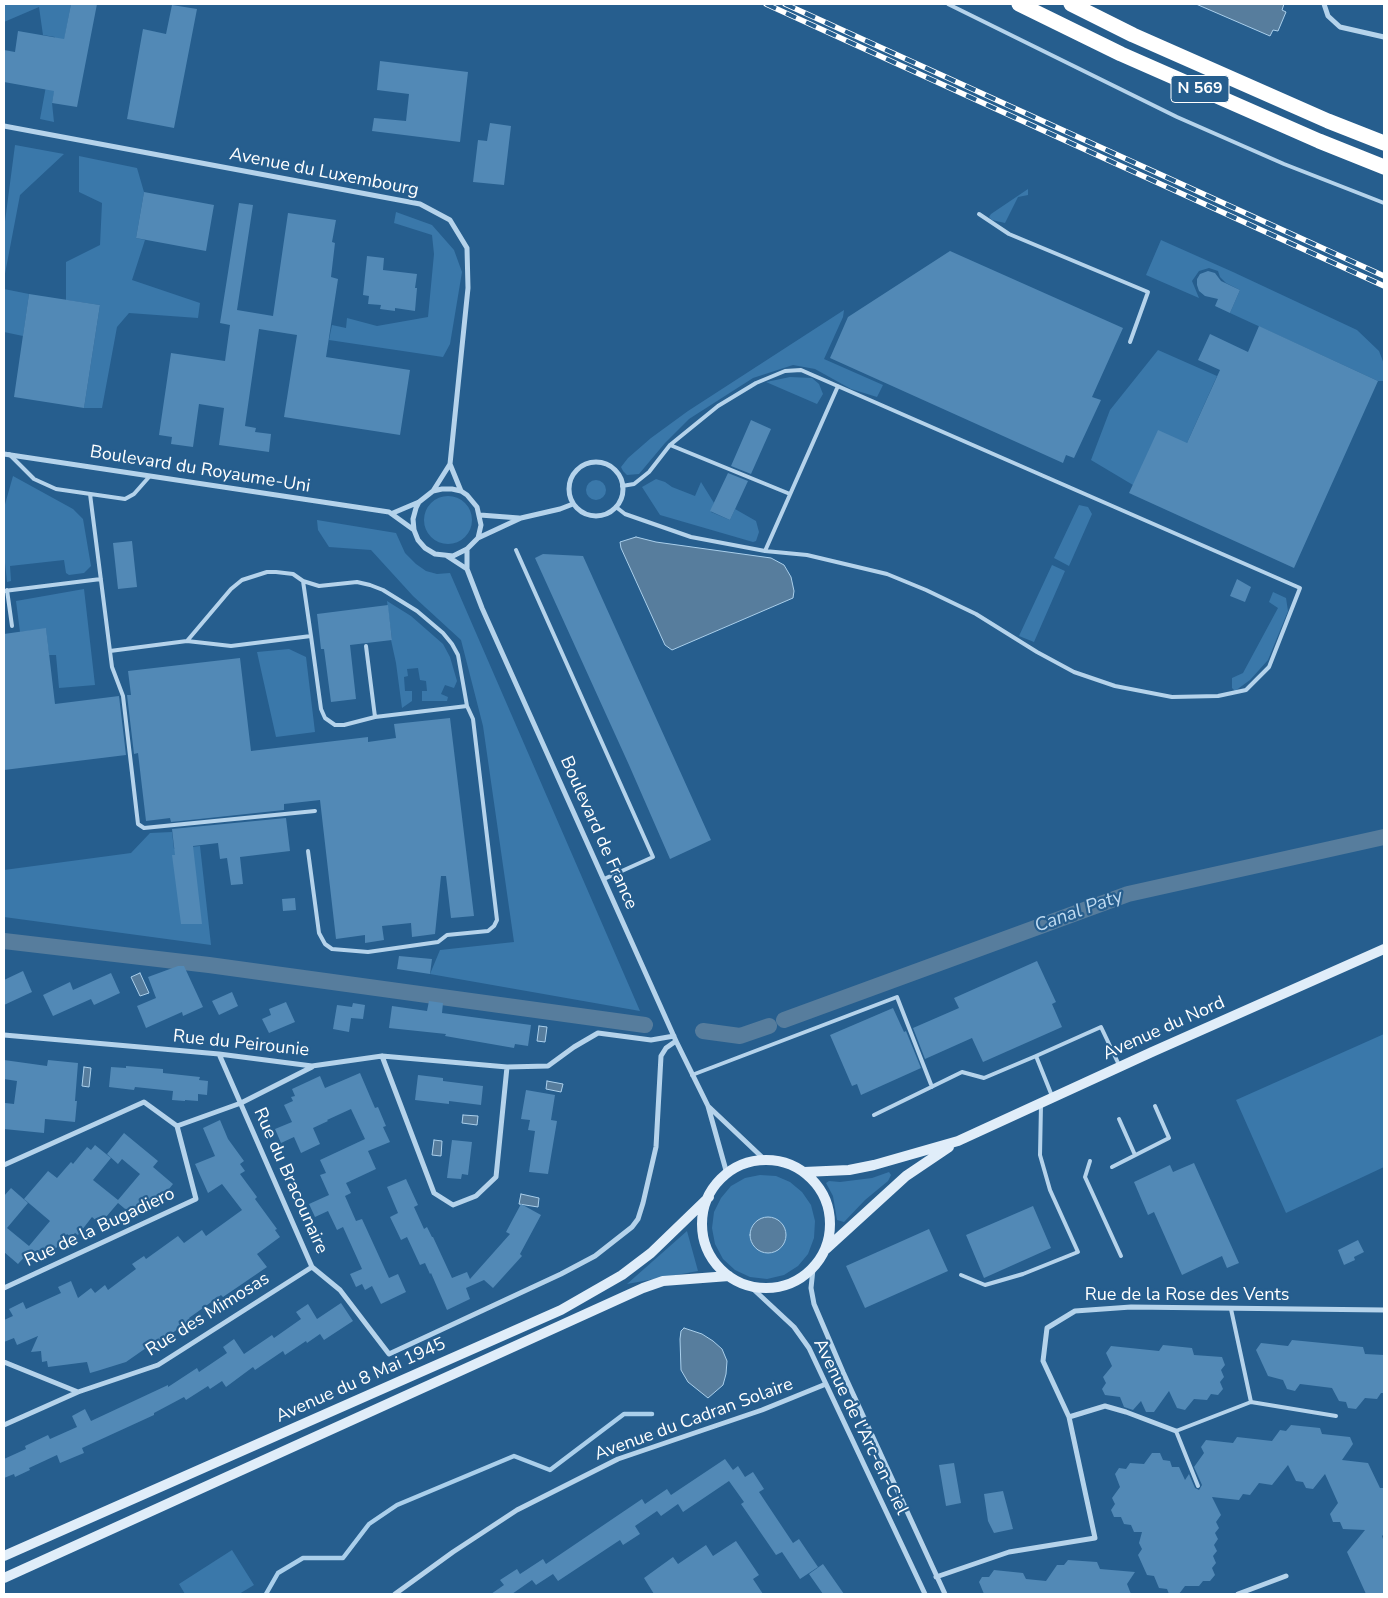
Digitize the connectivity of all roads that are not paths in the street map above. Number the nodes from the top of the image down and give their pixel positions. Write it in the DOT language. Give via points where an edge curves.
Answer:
graph roads {
  1 [pos="948,4"];
  2 [pos="1019,4"];
  3 [pos="1071,4"];
  4 [pos="1324,4"];
  5 [pos="1384,37"];
  6 [pos="4,126"];
  7 [pos="1384,143"];
  8 [pos="1384,167"];
  9 [pos="1384,203"];
  10 [pos="979,214"];
  11 [pos="1130,342"];
  12 [pos="838,386"];
  13 [pos="670,445"];
  14 [pos="6,454"];
  15 [pos="450,464"];
  16 [pos="149,477"];
  17 [pos="622,486"];
  18 [pos="433,491"];
  19 [pos="461,491"];
  20 [pos="90,494"];
  21 [pos="790,494"];
  22 [pos="419,502"];
  23 [pos="573,504"];
  24 [pos="616,507"];
  25 [pos="393,513"];
  26 [pos="480,515"];
  27 [pos="521,518"];
  28 [pos="414,530"];
  29 [pos="478,538"];
  30 [pos="467,550"];
  31 [pos="516,550"];
  32 [pos="765,551"];
  33 [pos="447,556"];
  34 [pos="468,569"];
  35 [pos="101,579"];
  36 [pos="303,581"];
  37 [pos="5,590"];
  38 [pos="12,626"];
  39 [pos="310,636"];
  40 [pos="187,642"];
  41 [pos="366,646"];
  42 [pos="110,651"];
  43 [pos="468,706"];
  44 [pos="375,718"];
  45 [pos="316,811"];
  46 [pos="308,851"];
  47 [pos="604,879"];
  48 [pos="1384,949"];
  49 [pos="4,1035"];
  50 [pos="675,1038"];
  51 [pos="219,1054"];
  52 [pos="382,1056"];
  53 [pos="1036,1056"];
  54 [pos="312,1066"];
  55 [pos="507,1067"];
  56 [pos="1120,1067"];
  57 [pos="692,1074"];
  58 [pos="932,1087"];
  59 [pos="1053,1098"];
  60 [pos="241,1103"];
  61 [pos="1041,1103"];
  62 [pos="708,1106"];
  63 [pos="1154,1106"];
  64 [pos="874,1115"];
  65 [pos="1119,1120"];
  66 [pos="177,1126"];
  67 [pos="958,1141"];
  68 [pos="1135,1155"];
  69 [pos="765,1160"];
  70 [pos="1090,1161"];
  71 [pos="4,1165"];
  72 [pos="1112,1167"];
  73 [pos="804,1172"];
  74 [pos="726,1174"];
  75 [pos="709,1197"];
  76 [pos="825,1250"];
  77 [pos="1121,1256"];
  78 [pos="312,1267"];
  79 [pos="813,1269"];
  80 [pos="961,1275"];
  81 [pos="729,1276"];
  82 [pos="751,1287"];
  83 [pos="4,1288"];
  84 [pos="1231,1309"];
  85 [pos="1384,1310"];
  86 [pos="4,1362"];
  87 [pos="826,1384"];
  88 [pos="78,1392"];
  89 [pos="1250,1402"];
  90 [pos="1336,1416"];
  91 [pos="1070,1417"];
  92 [pos="4,1425"];
  93 [pos="1176,1431"];
  94 [pos="1198,1486"];
  95 [pos="4,1556"];
  96 [pos="1286,1576"];
  97 [pos="936,1577"];
  98 [pos="4,1578"];
  99 [pos="395,1594"];
  100 [pos="925,1594"];
  101 [pos="945,1594"];
  102 [pos="1238,1594"];
  1 -- 9 [label="lane" via="1177,117"];
  2 -- 8 [label="highway, N 569" via="1121,54"];
  3 -- 7 [label="highway, N 569"];
  4 -- 5 [label="street" via="1328,16 1340,28"];
  6 -- 15 [label="street, Avenue du Luxembourg" via="420,204 450,220 467,248 468,288"];
  10 -- 11 [label="lane" via="1009,234 1148,292"];
  12 -- 13 [label="lane" via="801,370 785,371 756,383 718,406"];
  12 -- 21 [label="lane"];
  12 -- 32 [label="lane" via="1300,588 1269,667 1246,690 1218,696 1172,697 1115,686 1074,672 976,614 887,574 807,555"];
  13 -- 17 [label="lane" via="649,472 634,484"];
  13 -- 21 [label="lane"];
  14 -- 16 [label="street, Boulevard du Royaume-Uni"];
  14 -- 20 [label="lane" via="34,480 56,489"];
  15 -- 18 [label="street, Avenue du Luxembourg"];
  15 -- 19 [label="street, Avenue du Luxembourg"];
  16 -- 20 [label="lane" via="125,499"];
  16 -- 25 [label="street, Boulevard du Royaume-Uni"];
  17 -- 23 [label="street" via="615,471 600,463 590,463 582,466 570,480"];
  17 -- 24 [label="street"];
  18 -- 19 [label="street"];
  18 -- 22 [label="street"];
  19 -- 26 [label="street" via="473,501"];
  20 -- 35 [label="lane"];
  21 -- 32 [label="lane"];
  22 -- 25 [label="street"];
  22 -- 28 [label="street" via="413,519"];
  23 -- 24 [label="street" via="591,516 609,513"];
  23 -- 27 [label="street"];
  24 -- 32 [label="lane" via="624,514 691,537"];
  25 -- 28 [label="street"];
  26 -- 27 [label="street"];
  26 -- 29 [label="street"];
  27 -- 29 [label="street"];
  28 -- 33 [label="street" via="425,548 434,554"];
  29 -- 30 [label="street"];
  30 -- 33 [label="street"];
  30 -- 34 [label="street, Boulevard de France"];
  31 -- 47 [label="lane" via="653,857"];
  33 -- 34 [label="street"];
  34 -- 47 [label="street, Boulevard de France"];
  35 -- 37 [label="lane"];
  35 -- 42 [label="lane"];
  36 -- 39 [label="lane"];
  36 -- 40 [label="lane" via="292,574 276,572 242,580"];
  36 -- 43 [label="lane" via="319,586 357,582 370,585 417,610 432,622 458,655"];
  37 -- 38 [label="lane"];
  39 -- 40 [label="lane" via="230,646"];
  39 -- 44 [label="lane" via="325,718 335,725"];
  40 -- 42 [label="lane"];
  41 -- 44 [label="lane"];
  42 -- 45 [label="lane" via="112,667 123,696 140,827"];
  43 -- 44 [label="lane"];
  43 -- 46 [label="lane" via="473,720 497,920 494,926 488,931 447,935 438,942 368,952 332,949 319,933"];
  47 -- 50 [label="street, Boulevard de France"];
  48 -- 56 [label="main road, Avenue du Nord"];
  49 -- 51 [label="street, Rue du Peirounie"];
  50 -- 55 [label="street, Rue du Peirounie" via="651,1040 598,1033 548,1066"];
  50 -- 57 [label="street, Boulevard de France"];
  50 -- 78 [label="street, Rue du Bracounaire" via="661,1056 656,1147 638,1219 595,1256 389,1354 340,1290"];
  51 -- 54 [label="street, Rue du Peirounie"];
  51 -- 60 [label="street, Rue du Bracounaire"];
  52 -- 54 [label="street, Rue du Peirounie"];
  52 -- 55 [label="street, Rue du Peirounie"];
  52 -- 55 [label="street" via="434,1193 453,1205 476,1196 496,1177"];
  53 -- 56 [label="lane" via="1101,1027"];
  53 -- 58 [label="lane" via="984,1078 962,1072"];
  53 -- 59 [label="lane"];
  54 -- 60 [label="street"];
  56 -- 59 [label="main road, Avenue du Nord"];
  57 -- 58 [label="lane" via="896,998"];
  57 -- 62 [label="street, Boulevard de France"];
  58 -- 64 [label="lane"];
  59 -- 61 [label="main road, Avenue du Nord"];
  60 -- 66 [label="street"];
  60 -- 78 [label="street, Rue du Bracounaire"];
  61 -- 67 [label="main road, Avenue du Nord"];
  61 -- 80 [label="lane" via="1040,1155 1050,1190 1078,1252 985,1285"];
  62 -- 69 [label="street, Boulevard de France"];
  62 -- 74 [label="street, Boulevard de France"];
  63 -- 68 [label="lane" via="1169,1138"];
  65 -- 68 [label="lane"];
  66 -- 71 [label="street" via="144,1102"];
  66 -- 83 [label="street, Rue de la Bugadiero" via="196,1199"];
  67 -- 73 [label="main road, Avenue du Nord" via="874,1165"];
  67 -- 76 [label="main road, Avenue du Nord" via="906,1176"];
  68 -- 72 [label="lane"];
  69 -- 73 [label="main road" via="785,1163"];
  69 -- 74 [label="main road" via="744,1164"];
  70 -- 77 [label="lane" via="1085,1176"];
  73 -- 76 [label="main road" via="825,1199 830,1216"];
  74 -- 75 [label="main road"];
  75 -- 81 [label="main road" via="702,1221 704,1240 711,1257"];
  75 -- 95 [label="main road, Avenue du 8 Mai 1945" via="622,1276 561,1310"];
  76 -- 79 [label="main road"];
  78 -- 88 [label="street, Rue des Mimosas" via="158,1366"];
  79 -- 82 [label="main road" via="784,1286 768,1289"];
  79 -- 97 [label="street, Avenue de l'Arc-en-Ciel" via="811,1288 814,1304"];
  81 -- 82 [label="main road"];
  81 -- 98 [label="main road, Avenue du 8 Mai 1945" via="663,1281 643,1288"];
  82 -- 87 [label="street, Avenue de l'Arc-en-Ciel" via="794,1327 809,1348"];
  84 -- 85 [label="street, Rue de la Rose des Vents"];
  84 -- 89 [label="lane"];
  84 -- 91 [label="street, Rue de la Rose des Vents" via="1131,1307 1075,1311 1047,1328 1043,1361"];
  86 -- 88 [label="street"];
  87 -- 99 [label="street, Avenue du Cadran Solaire" via="762,1410 618,1459 517,1510"];
  87 -- 100 [label="street, Avenue de l'Arc-en-Ciel"];
  88 -- 92 [label="street, Rue des Mimosas"];
  89 -- 90 [label="lane"];
  89 -- 93 [label="lane"];
  91 -- 93 [label="street" via="1104,1406"];
  91 -- 97 [label="street, Rue de la Rose des Vents" via="1095,1538 1009,1552"];
  93 -- 94 [label="lane"];
  96 -- 102 [label="street"];
  97 -- 101 [label="street, Avenue de l'Arc-en-Ciel"];
}
